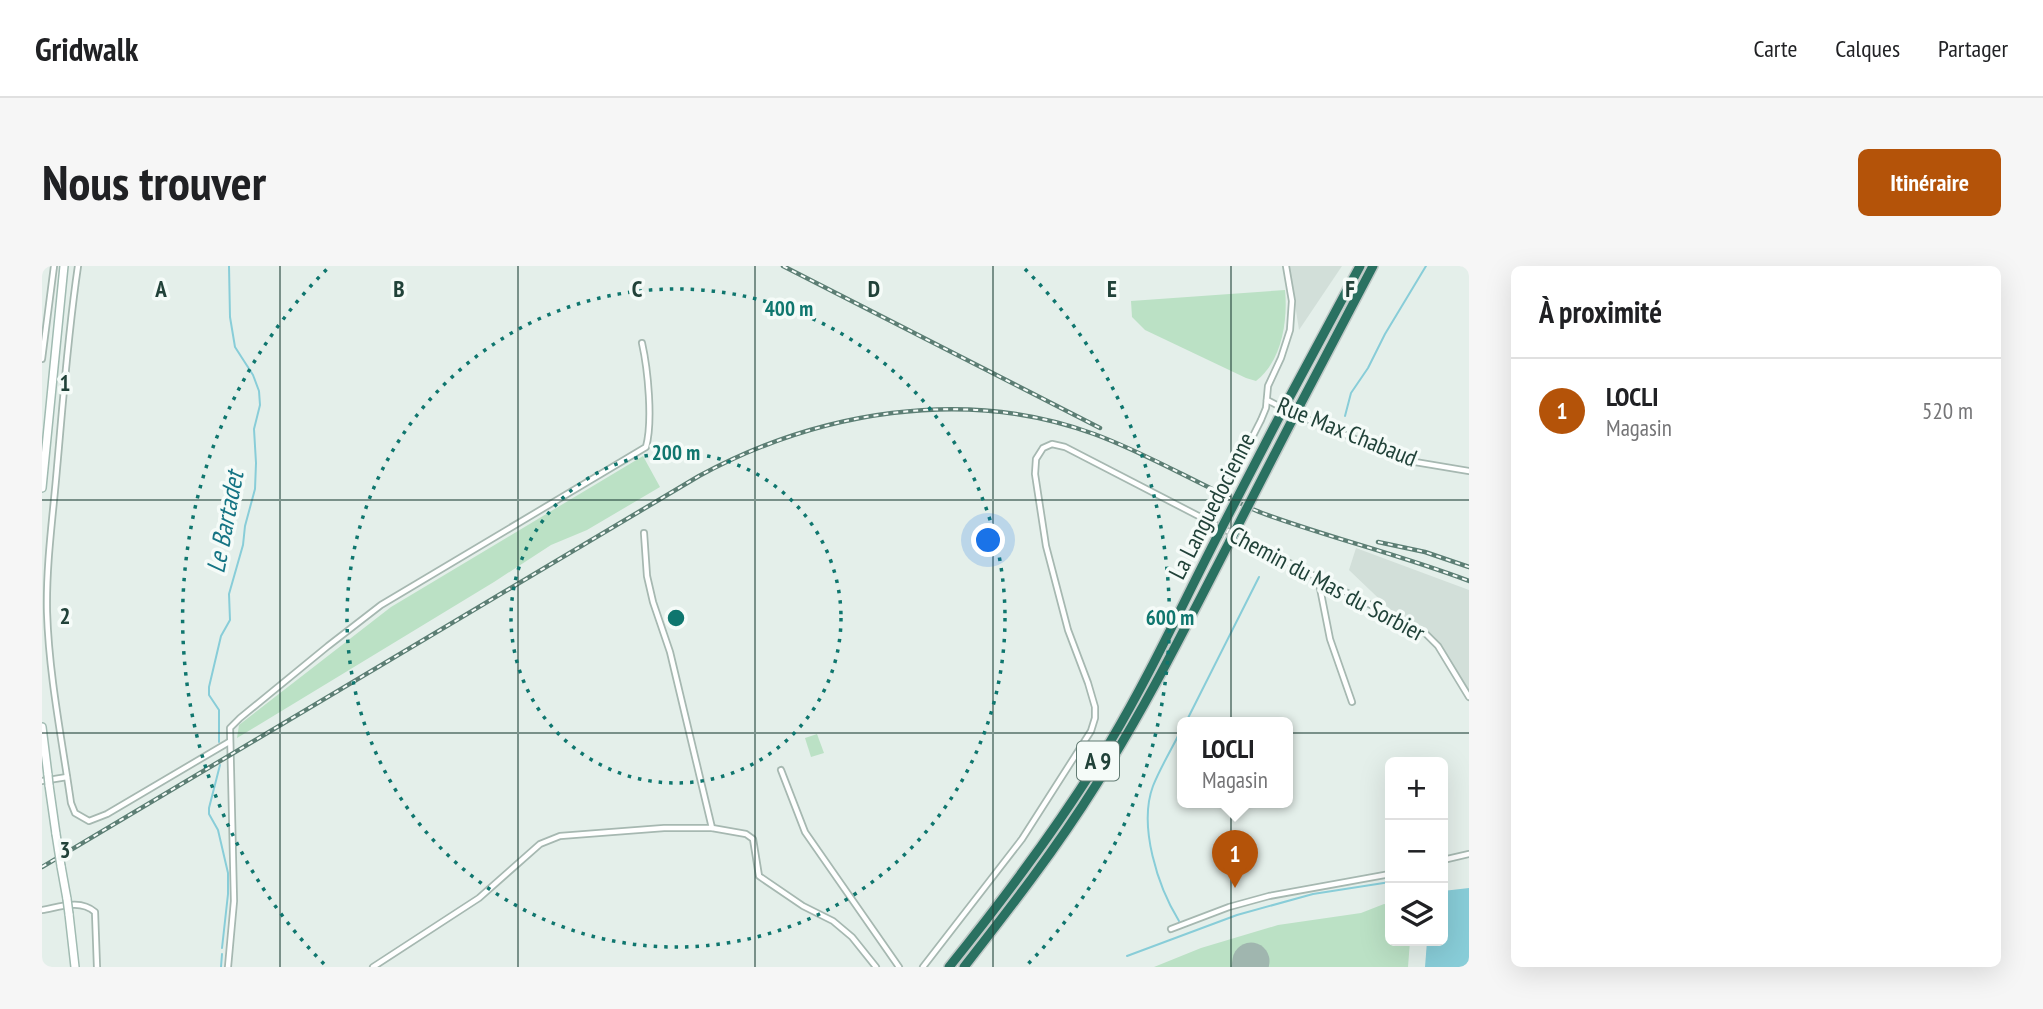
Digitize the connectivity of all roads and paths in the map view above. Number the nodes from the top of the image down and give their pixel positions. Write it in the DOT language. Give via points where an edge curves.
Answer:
graph roads {
  1 [pos="54,266"];
  2 [pos="64,266"];
  3 [pos="78,266"];
  4 [pos="1286,266"];
  5 [pos="1360,266"];
  6 [pos="1373,266"];
  7 [pos="642,343"];
  8 [pos="42,359"];
  9 [pos="1267,400"];
  10 [pos="1469,471"];
  11 [pos="42,488"];
  12 [pos="1207,519"];
  13 [pos="644,533"];
  14 [pos="1318,577"];
  15 [pos="1469,697"];
  16 [pos="1352,702"];
  17 [pos="42,727"];
  18 [pos="230,741"];
  19 [pos="781,770"];
  20 [pos="67,777"];
  21 [pos="46,780"];
  22 [pos="712,828"];
  23 [pos="1469,854"];
  24 [pos="1448,859"];
  25 [pos="1385,875"];
  26 [pos="42,910"];
  27 [pos="1171,929"];
  28 [pos="75,967"];
  29 [pos="97,967"];
  30 [pos="228,967"];
  31 [pos="373,967"];
  32 [pos="876,967"];
  33 [pos="899,967"];
  34 [pos="923,967"];
  35 [pos="949,967"];
  36 [pos="964,967"];
  1 -- 8 [label="street"];
  2 -- 11 [label="main road"];
  3 -- 20 [label="street" via="47,610"];
  4 -- 9 [label="street, Chemin du Mas du Sorbier" via="1292,301 1290,330"];
  5 -- 35 [label="highway, La Languedocienne / A 9, bridge" via="1146,678 1089,776"];
  6 -- 36 [label="highway, La Languedocienne / A 9, bridge" via="1150,693 1097,784"];
  7 -- 18 [label="street" via="649,419 646,447 381,606 240,718 230,728"];
  9 -- 10 [label="street, Rue Max Chabaud" via="1409,461"];
  9 -- 12 [label="street, Chemin du Mas du Sorbier, bridge" via="1220,502"];
  12 -- 14 [label="street, Chemin du Mas du Sorbier"];
  12 -- 34 [label="street" via="1065,447 1052,444 1036,459 1046,546 1095,718 1022,839"];
  13 -- 22 [label="street" via="647,576"];
  14 -- 15 [label="street, Chemin du Mas du Sorbier" via="1425,633"];
  14 -- 16 [label="street" via="1330,639"];
  17 -- 21 [label="main road"];
  18 -- 20 [label="street" via="89,821 75,813"];
  18 -- 30 [label="street" via="234,901"];
  19 -- 33 [label="street" via="805,832"];
  20 -- 21 [label="street"];
  21 -- 28 [label="main road, bridge"];
  22 -- 31 [label="street" via="560,836 540,844 479,898"];
  22 -- 32 [label="street" via="753,839 759,876 834,921"];
  23 -- 24 [label="street"];
  25 -- 27 [label="street" via="1269,896"];
  26 -- 29 [label="street" via="79,904 94,912"];
}
